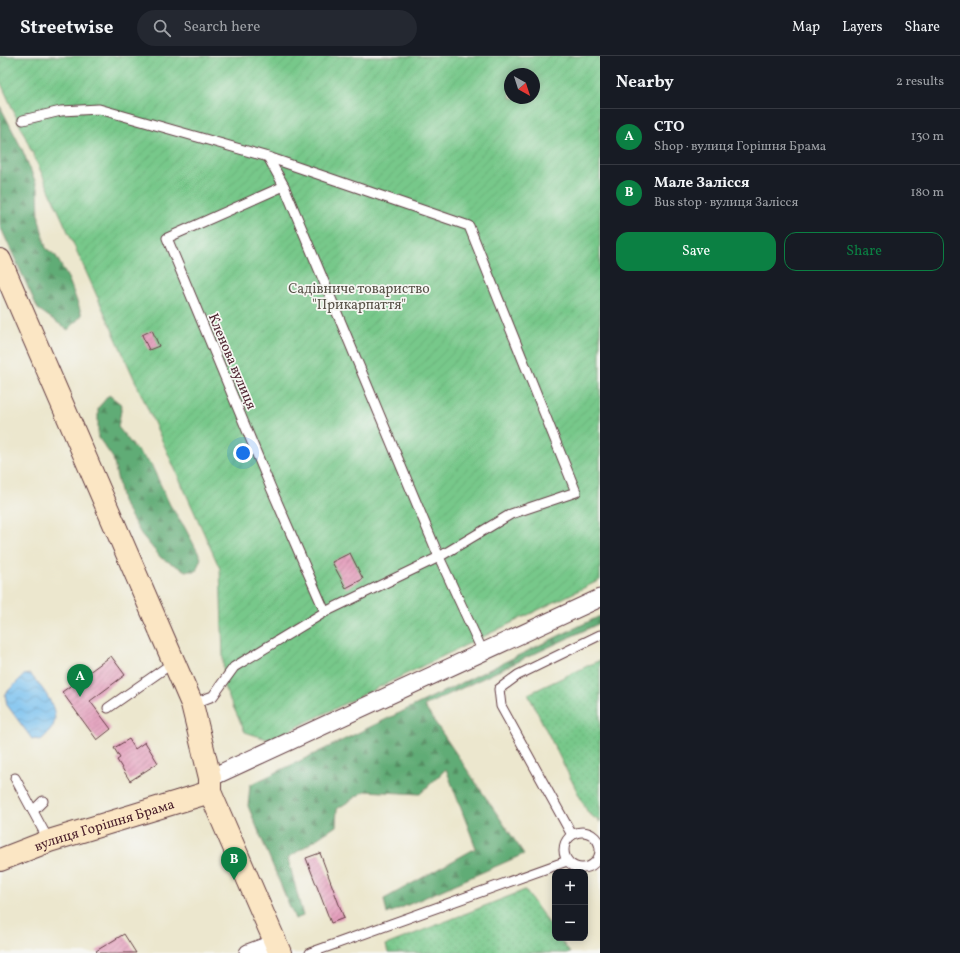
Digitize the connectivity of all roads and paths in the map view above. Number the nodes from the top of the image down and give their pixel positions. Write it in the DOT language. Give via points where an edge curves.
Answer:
graph roads {
  1 [pos="23,120"];
  2 [pos="268,157"];
  3 [pos="284,186"];
  4 [pos="0,260"];
  5 [pos="439,557"];
  6 [pos="600,598"];
  7 [pos="325,612"];
  8 [pos="600,635"];
  9 [pos="483,652"];
  10 [pos="174,662"];
  11 [pos="192,704"];
  12 [pos="108,708"];
  13 [pos="15,778"];
  14 [pos="210,785"];
  15 [pos="43,802"];
  16 [pos="33,811"];
  17 [pos="572,835"];
  18 [pos="49,841"];
  19 [pos="600,846"];
  20 [pos="0,860"];
  21 [pos="567,861"];
  22 [pos="278,948"];
  23 [pos="248,953"];
  24 [pos="310,953"];
  1 -- 2 [label="lane" via="61,111 99,109"];
  2 -- 3 [label="lane"];
  2 -- 5 [label="lane" via="469,226 576,492 511,514"];
  3 -- 5 [label="lane"];
  3 -- 7 [label="lane, Кленова вулиця" via="167,238"];
  4 -- 10 [label="main road"];
  5 -- 7 [label="lane"];
  5 -- 9 [label="lane"];
  6 -- 9 [label="street"];
  7 -- 11 [label="lane" via="234,668 213,696"];
  8 -- 17 [label="lane" via="518,675 499,689 501,706"];
  9 -- 14 [label="street"];
  10 -- 11 [label="main road"];
  10 -- 12 [label="lane"];
  11 -- 14 [label="main road"];
  13 -- 16 [label="lane"];
  14 -- 18 [label="main road, вулиця Горішня Брама"];
  14 -- 22 [label="main road"];
  15 -- 16 [label="lane"];
  16 -- 18 [label="lane"];
  17 -- 19 [label="lane" via="588,833 596,838"];
  17 -- 21 [label="lane" via="566,840 564,847"];
  18 -- 20 [label="main road, вулиця Горішня Брама"];
  19 -- 21 [label="lane" via="596,862 589,866 581,868"];
  21 -- 24 [label="lane"];
  22 -- 23 [label="street"];
}
